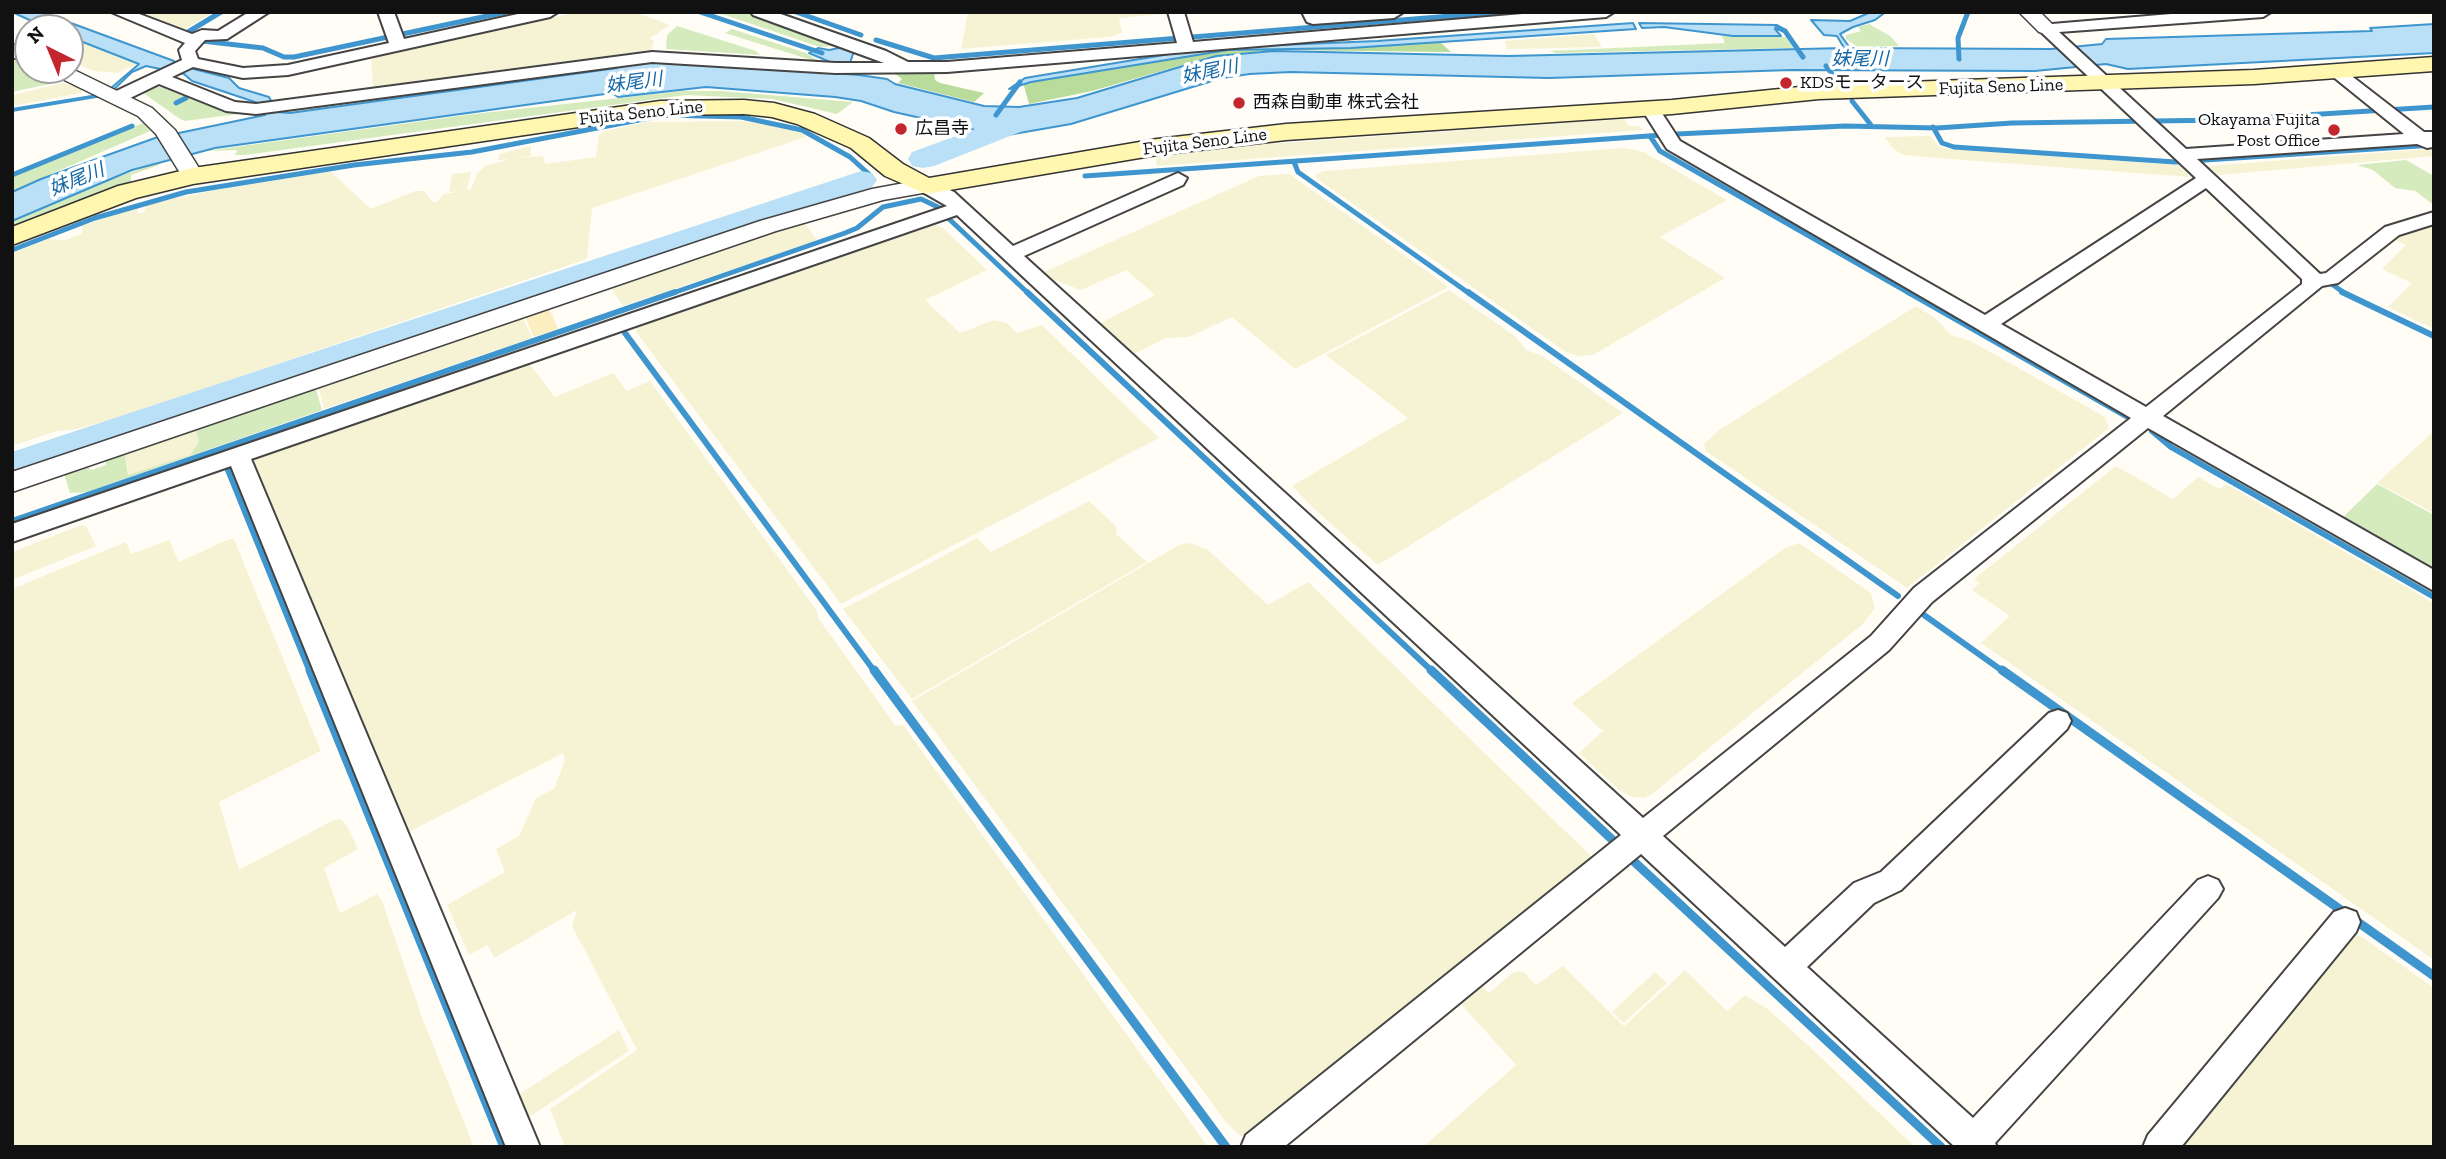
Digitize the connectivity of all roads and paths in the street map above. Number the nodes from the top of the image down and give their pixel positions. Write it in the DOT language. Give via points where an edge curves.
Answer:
graph roads {
  1 [pos="119,12"];
  2 [pos="261,12"];
  3 [pos="386,12"];
  4 [pos="474,12"];
  5 [pos="550,12"];
  6 [pos="759,12"];
  7 [pos="1176,12"];
  8 [pos="1310,12"];
  9 [pos="1402,12"];
  10 [pos="1606,12"];
  11 [pos="2028,12"];
  12 [pos="2263,12"];
  13 [pos="1390,13"];
  14 [pos="1461,17"];
  15 [pos="1435,18"];
  16 [pos="2052,34"];
  17 [pos="395,36"];
  18 [pos="193,40"];
  19 [pos="1184,40"];
  20 [pos="2434,64"];
  21 [pos="907,68"];
  22 [pos="176,70"];
  23 [pos="2334,71"];
  24 [pos="2098,77"];
  25 [pos="84,81"];
  26 [pos="118,97"];
  27 [pos="1650,108"];
  28 [pos="2429,141"];
  29 [pos="2192,165"];
  30 [pos="188,169"];
  31 [pos="1178,178"];
  32 [pos="926,186"];
  33 [pos="959,208"];
  34 [pos="2434,218"];
  35 [pos="12,237"];
  36 [pos="1009,255"];
  37 [pos="2321,280"];
  38 [pos="1985,325"];
  39 [pos="2148,417"];
  40 [pos="230,458"];
  41 [pos="12,482"];
  42 [pos="12,533"];
  43 [pos="2434,582"];
  44 [pos="2058,721"];
  45 [pos="1629,845"];
  46 [pos="2208,889"];
  47 [pos="2344,922"];
  48 [pos="1784,968"];
  49 [pos="1977,1144"];
  50 [pos="523,1147"];
  51 [pos="1258,1147"];
  52 [pos="2160,1147"];
  1 -- 18 [label="street"];
  2 -- 18 [label="street" via="221,36 202,35"];
  3 -- 17 [label="street"];
  4 -- 17 [label="street"];
  5 -- 17 [label="street"];
  6 -- 21 [label="street"];
  7 -- 19 [label="street"];
  8 -- 13 [label="street" via="1313,19"];
  9 -- 13 [label="street"];
  10 -- 14 [label="street"];
  11 -- 16 [label="street"];
  12 -- 16 [label="street"];
  14 -- 15 [label="street"];
  15 -- 19 [label="street"];
  16 -- 24 [label="street"];
  17 -- 22 [label="street" via="272,73"];
  18 -- 22 [label="street"];
  19 -- 21 [label="street"];
  20 -- 23 [label="main road, Fujita Seno Line"];
  21 -- 22 [label="street" via="652,57 256,109 233,107"];
  22 -- 26 [label="street"];
  23 -- 24 [label="main road, Fujita Seno Line"];
  23 -- 28 [label="street"];
  24 -- 27 [label="main road, Fujita Seno Line" via="1819,92"];
  24 -- 29 [label="street"];
  25 -- 26 [label="street"];
  26 -- 30 [label="street" via="145,112 164,130"];
  27 -- 32 [label="main road, Fujita Seno Line" via="1209,140"];
  27 -- 38 [label="street" via="1673,145"];
  28 -- 29 [label="street"];
  29 -- 37 [label="street" via="2312,277"];
  29 -- 38 [label="street"];
  30 -- 32 [label="main road, Fujita Seno Line" via="622,112 714,106 774,110 806,119 860,143 894,170"];
  30 -- 35 [label="main road, Fujita Seno Line"];
  31 -- 36 [label="street"];
  32 -- 33 [label="street"];
  32 -- 41 [label="street" via="768,226"];
  33 -- 36 [label="street"];
  33 -- 40 [label="street"];
  34 -- 37 [label="street" via="2392,231"];
  36 -- 45 [label="street"];
  37 -- 39 [label="street"];
  38 -- 39 [label="street"];
  39 -- 43 [label="street"];
  39 -- 45 [label="street" via="1923,596 1880,643"];
  40 -- 42 [label="street"];
  40 -- 50 [label="street"];
  44 -- 48 [label="street" via="1891,881 1864,893"];
  45 -- 48 [label="street"];
  45 -- 51 [label="street"];
  46 -- 49 [label="street"];
  47 -- 52 [label="street"];
  48 -- 49 [label="street"];
}
